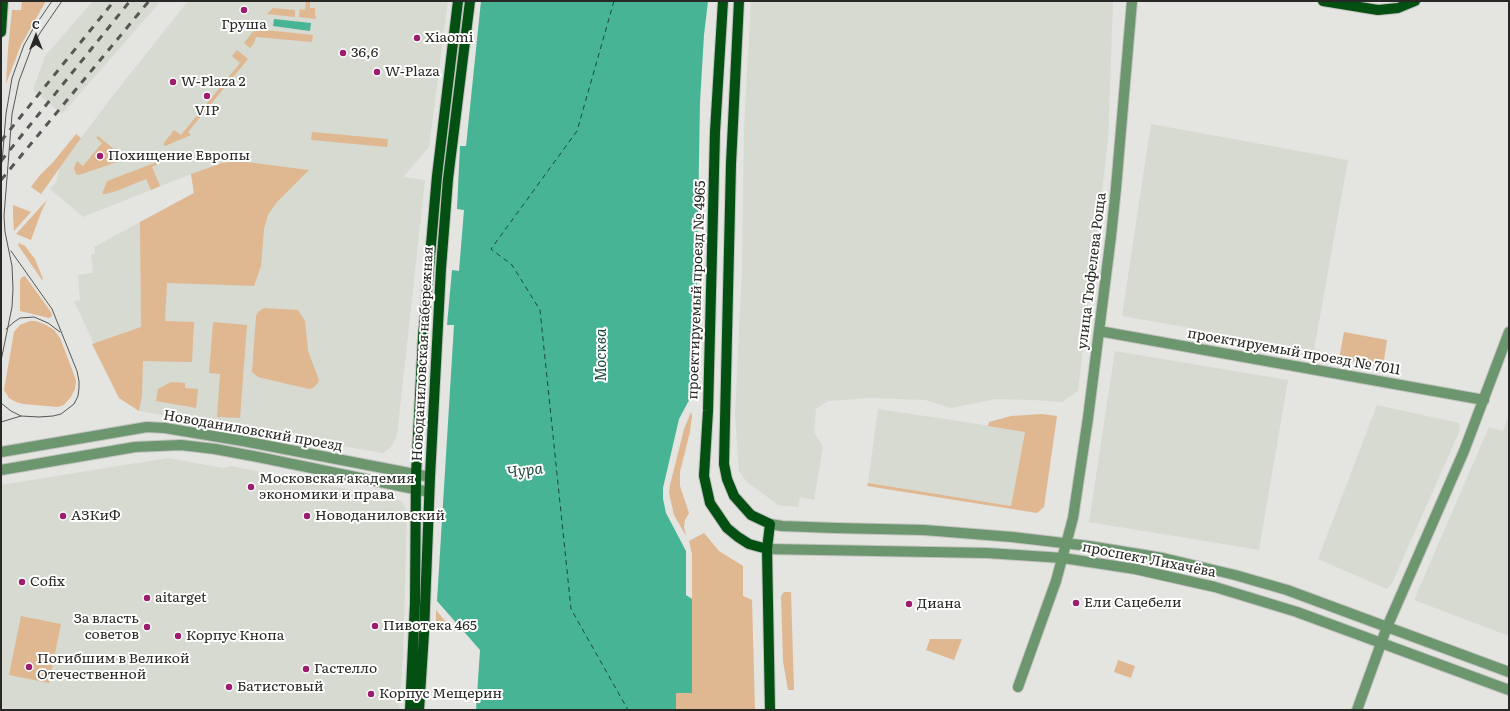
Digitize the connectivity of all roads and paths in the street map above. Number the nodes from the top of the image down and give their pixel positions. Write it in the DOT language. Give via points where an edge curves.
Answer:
graph roads {
  1 [pos="3,1"];
  2 [pos="458,1"];
  3 [pos="470,1"];
  4 [pos="723,1"];
  5 [pos="739,1"];
  6 [pos="1132,1"];
  7 [pos="1323,1"];
  8 [pos="1415,1"];
  9 [pos="1,32"];
  10 [pos="1099,331"];
  11 [pos="1509,332"];
  12 [pos="1484,400"];
  13 [pos="1,452"];
  14 [pos="1,470"];
  15 [pos="416,475"];
  16 [pos="430,477"];
  17 [pos="416,489"];
  18 [pos="429,492"];
  19 [pos="770,524"];
  20 [pos="1067,543"];
  21 [pos="767,549"];
  22 [pos="1063,558"];
  23 [pos="1387,627"];
  24 [pos="1382,643"];
  25 [pos="1509,672"];
  26 [pos="1018,686"];
  27 [pos="1509,690"];
  28 [pos="410,710"];
  29 [pos="419,710"];
  30 [pos="770,710"];
  31 [pos="1356,710"];
  1 -- 9 [label="main road"];
  2 -- 15 [label="main road, Новоданиловская набережная" via="437,176 423,337"];
  3 -- 16 [label="main road, Новоданиловская набережная" via="448,179"];
  4 -- 21 [label="main road, проектируемый проезд № 4965" via="716,124 704,476 710,503 726,528 749,544"];
  5 -- 19 [label="main road" via="731,164 724,464 734,496 751,515"];
  6 -- 10 [label="street, улица Тюфелева Роща" via="1116,188"];
  7 -- 8 [label="main road" via="1378,10 1398,8"];
  10 -- 12 [label="street, проектируемый проезд № 7011"];
  10 -- 20 [label="street, улица Тюфелева Роща" via="1074,518"];
  11 -- 12 [label="street"];
  12 -- 23 [label="street"];
  13 -- 15 [label="street, Новоданиловский проезд" via="147,427 231,439"];
  14 -- 17 [label="street, Новоданиловский проезд" via="135,447 181,445 258,457"];
  15 -- 16 [label="street, Новоданиловский проезд"];
  15 -- 17 [label="main road, Новоданиловская набережная"];
  16 -- 18 [label="main road, Новоданиловская набережная"];
  17 -- 18 [label="street, Новоданиловский проезд"];
  17 -- 28 [label="main road, Новоданиловская набережная" via="415,603"];
  18 -- 29 [label="main road, Новоданиловская набережная"];
  19 -- 20 [label="street, проспект Лихачёва" via="924,530"];
  19 -- 21 [label="main road"];
  20 -- 22 [label="street, улица Тюфелева Роща"];
  20 -- 23 [label="street, проспект Лихачёва" via="1163,558 1235,575 1306,596"];
  21 -- 22 [label="street, проспект Лихачёва" via="999,553"];
  21 -- 30 [label="main road"];
  22 -- 24 [label="street, проспект Лихачёва" via="1215,587 1297,612"];
  22 -- 26 [label="street, улица Тюфелева Роща"];
  23 -- 24 [label="street"];
  23 -- 25 [label="street, проспект Лихачёва"];
  24 -- 27 [label="street, проспект Лихачёва"];
  24 -- 31 [label="street"];
}
